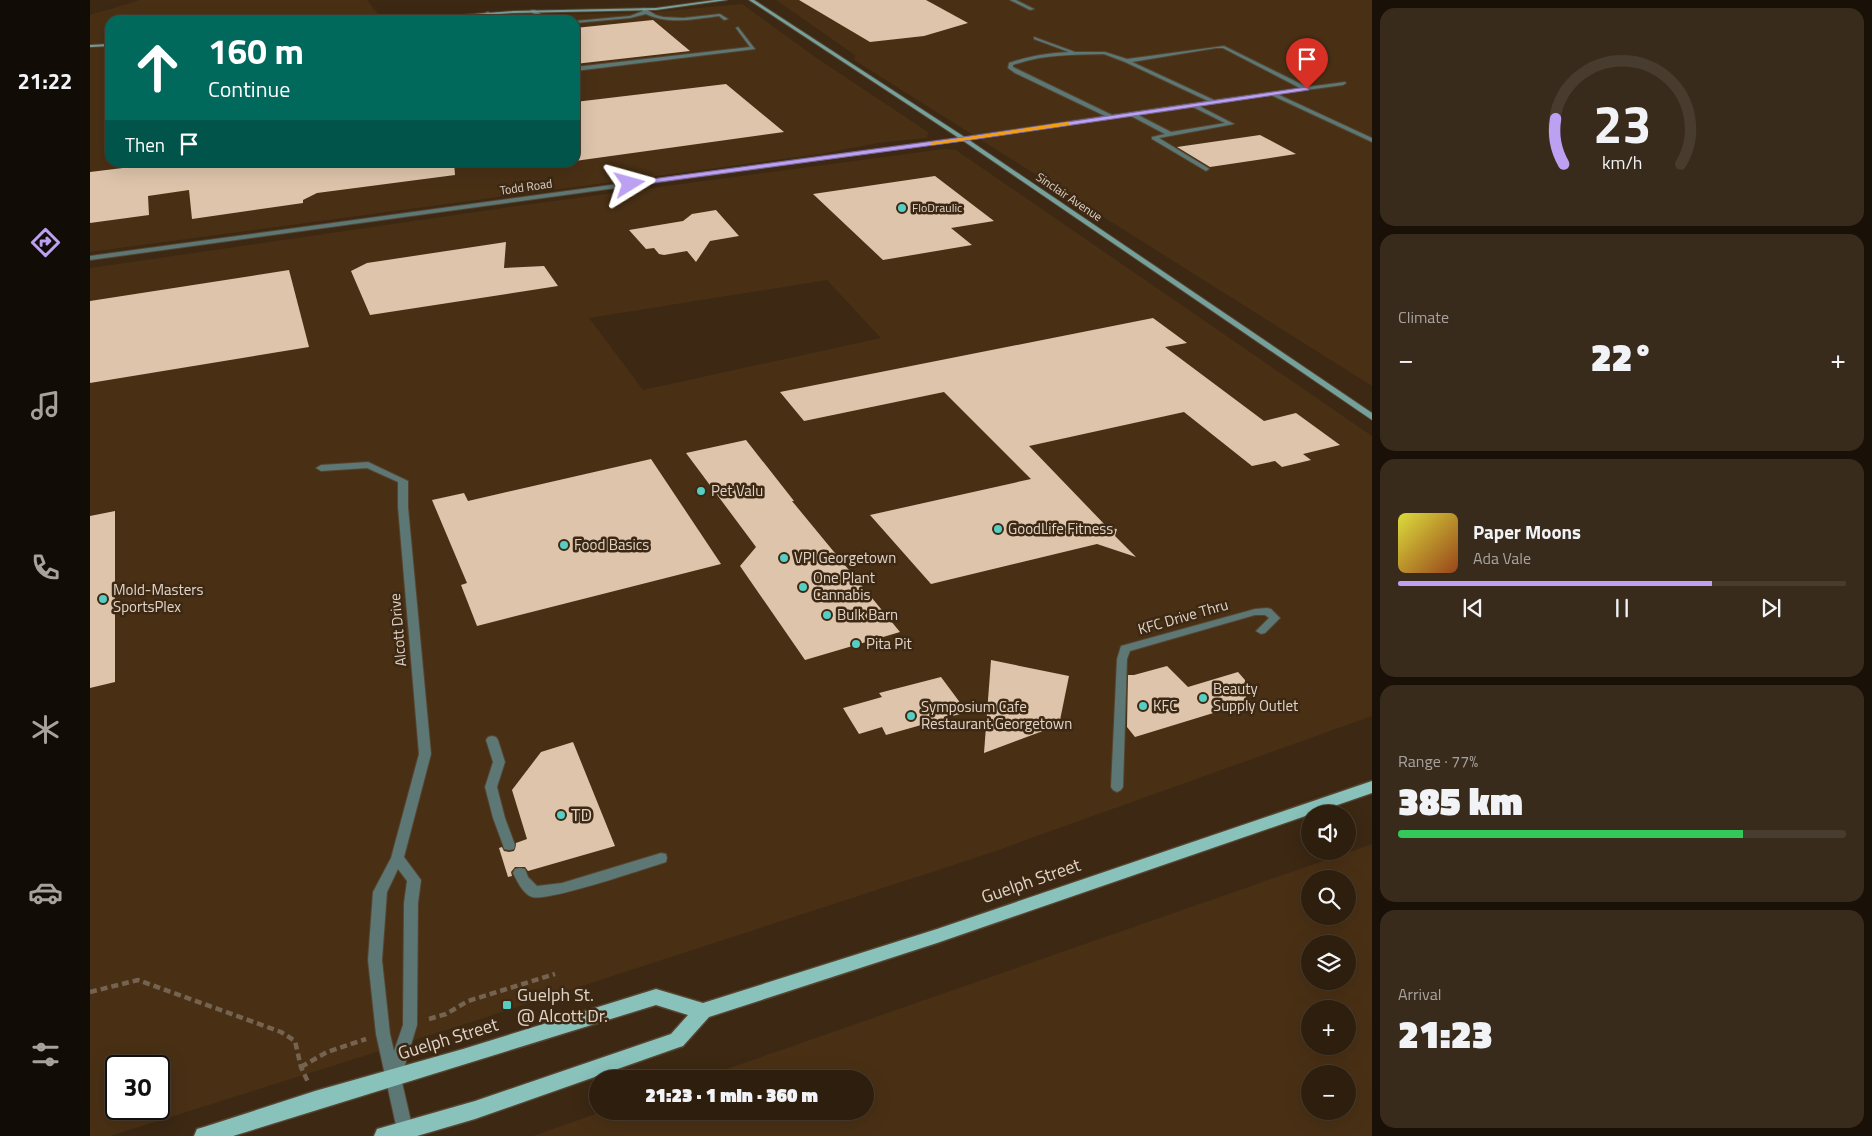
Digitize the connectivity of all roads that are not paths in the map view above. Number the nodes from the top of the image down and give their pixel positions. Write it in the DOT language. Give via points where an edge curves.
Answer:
graph roads {
  1 [pos="725,0"];
  2 [pos="751,0"];
  3 [pos="1012,0"];
  4 [pos="1032,10"];
  5 [pos="532,11"];
  6 [pos="645,11"];
  7 [pos="487,13"];
  8 [pos="462,15"];
  9 [pos="539,15"];
  10 [pos="726,19"];
  11 [pos="580,22"];
  12 [pos="738,28"];
  13 [pos="1036,38"];
  14 [pos="105,45"];
  15 [pos="90,46"];
  16 [pos="1074,53"];
  17 [pos="1127,61"];
  18 [pos="580,68"];
  19 [pos="1343,83"];
  20 [pos="1307,89"];
  21 [pos="1272,93"];
  22 [pos="1213,102"];
  23 [pos="1193,104"];
  24 [pos="1132,114"];
  25 [pos="1111,117"];
  26 [pos="1170,134"];
  27 [pos="964,139"];
  28 [pos="1372,140"];
  29 [pos="1206,169"];
  30 [pos="90,258"];
  31 [pos="1372,417"];
  32 [pos="321,468"];
  33 [pos="1261,631"];
  34 [pos="492,740"];
  35 [pos="1116,787"];
  36 [pos="1372,787"];
  37 [pos="509,845"];
  38 [pos="397,858"];
  39 [pos="661,858"];
  40 [pos="520,873"];
  41 [pos="703,1011"];
  42 [pos="393,1078"];
  43 [pos="405,1130"];
  44 [pos="204,1136"];
  45 [pos="384,1136"];
  1 -- 6 [label="street"];
  2 -- 27 [label="street, Sinclair Avenue"];
  3 -- 4 [label="street"];
  5 -- 6 [label="street"];
  5 -- 7 [label="street"];
  5 -- 9 [label="street"];
  6 -- 10 [label="street" via="666,18 720,15"];
  6 -- 11 [label="street" via="630,17"];
  7 -- 8 [label="street"];
  12 -- 18 [label="street" via="752,48"];
  13 -- 16 [label="street"];
  14 -- 15 [label="street"];
  16 -- 17 [label="street" via="1105,53"];
  16 -- 25 [label="street" via="1029,58 1010,67"];
  17 -- 20 [label="street" via="1224,47"];
  17 -- 22 [label="street"];
  19 -- 20 [label="street, Todd Road"];
  20 -- 21 [label="street, Todd Road"];
  21 -- 22 [label="street, Todd Road"];
  21 -- 28 [label="street"];
  22 -- 23 [label="street, Todd Road"];
  23 -- 24 [label="street, Todd Road"];
  23 -- 26 [label="street" via="1231,124"];
  24 -- 25 [label="street, Todd Road"];
  24 -- 26 [label="street"];
  25 -- 27 [label="street, Todd Road"];
  26 -- 29 [label="street" via="1154,138"];
  27 -- 30 [label="street, Todd Road"];
  27 -- 31 [label="street, Sinclair Avenue"];
  32 -- 38 [label="street, Alcott Drive" via="368,465 403,481 425,754"];
  33 -- 35 [label="street, KFC Drive Thru" via="1275,618 1267,611 1125,649"];
  34 -- 37 [label="street" via="498,762 491,786"];
  36 -- 41 [label="main road, Guelph Street" via="937,936"];
  38 -- 42 [label="street, Alcott Drive" via="380,892 375,960 383,1034"];
  38 -- 42 [label="street" via="414,880 410,1025"];
  39 -- 40 [label="street" via="562,888 534,892"];
  41 -- 42 [label="main road, Guelph Street" via="656,997"];
  41 -- 43 [label="main road" via="677,1040 475,1110"];
  42 -- 43 [label="street, Alcott Drive"];
  42 -- 44 [label="main road, Guelph Street"];
  43 -- 45 [label="main road"];
}
